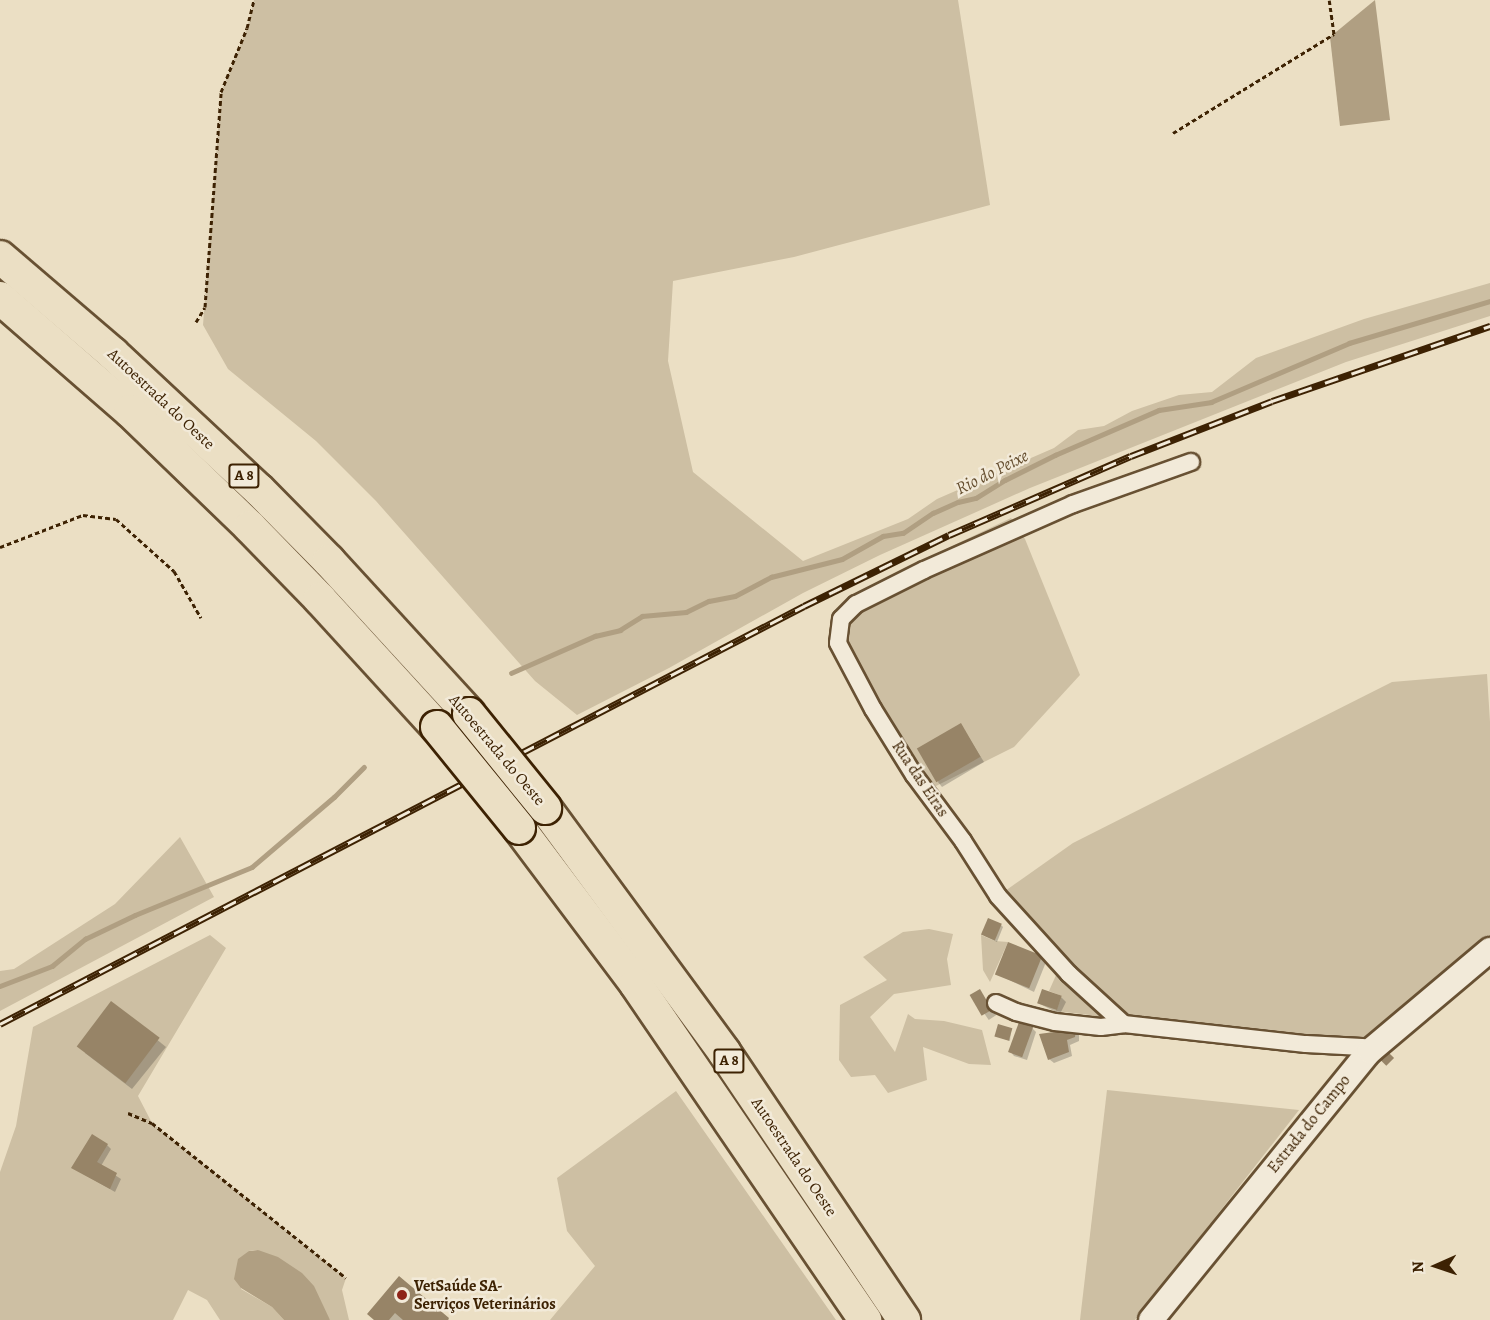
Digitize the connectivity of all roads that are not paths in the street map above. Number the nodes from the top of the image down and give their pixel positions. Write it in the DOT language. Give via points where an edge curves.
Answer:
graph roads {
  1 [pos="0,257"];
  2 [pos="0,298"];
  3 [pos="1191,462"];
  4 [pos="1490,950"];
  5 [pos="996,1003"];
  6 [pos="1124,1024"];
  7 [pos="1370,1051"];
  8 [pos="865,1320"];
  9 [pos="904,1320"];
  10 [pos="1151,1320"];
  1 -- 9 [label="highway, Autoestrada do Oeste / A 8, bridge" via="112,353 251,483 329,561 469,714 545,808 724,1052"];
  2 -- 8 [label="highway, Autoestrada do Oeste / A 8, bridge" via="130,411 250,526 437,727 636,984"];
  3 -- 6 [label="street, Rua das Eiras" via="1073,504 856,604 841,619 838,643 914,775 998,896 1069,974"];
  4 -- 7 [label="street, Estrada do Campo"];
  5 -- 6 [label="street" via="1055,1022 1101,1027"];
  6 -- 7 [label="street" via="1362,1047"];
  7 -- 10 [label="street, Estrada do Campo"];
}
